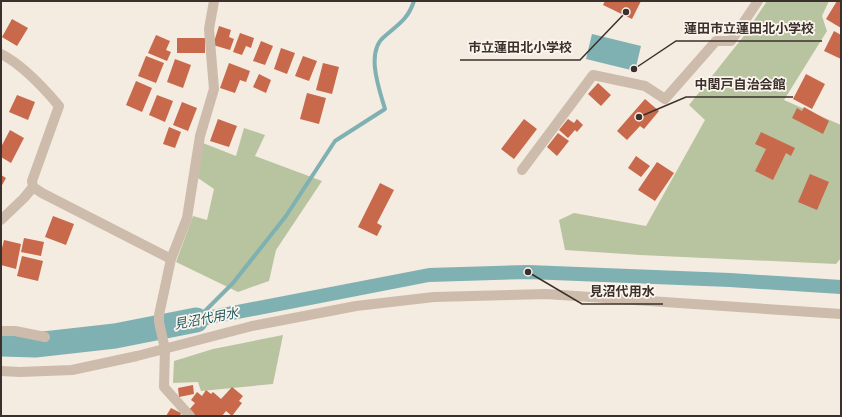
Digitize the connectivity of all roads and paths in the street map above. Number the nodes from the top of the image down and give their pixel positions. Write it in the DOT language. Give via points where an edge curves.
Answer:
graph roads {
  1 [pos="214,1"];
  2 [pos="758,1"];
  3 [pos="1,54"];
  4 [pos="522,170"];
  5 [pos="33,187"];
  6 [pos="1,220"];
  7 [pos="171,259"];
  8 [pos="841,314"];
  9 [pos="1,331"];
  10 [pos="45,337"];
  11 [pos="164,344"];
  12 [pos="1,371"];
  13 [pos="190,416"];
  1 -- 7 [label="street" via="209,29 214,89 200,136 187,218"];
  2 -- 4 [label="street" via="731,41 716,41 666,99 646,86 593,75"];
  3 -- 5 [label="street" via="12,59 59,106 32,180"];
  5 -- 6 [label="street"];
  5 -- 7 [label="street"];
  7 -- 11 [label="street" via="159,322"];
  8 -- 11 [label="street" via="546,294 434,296 313,313"];
  9 -- 10 [label="street"];
  11 -- 12 [label="street" via="72,370"];
  11 -- 13 [label="street" via="164,387"];
}
